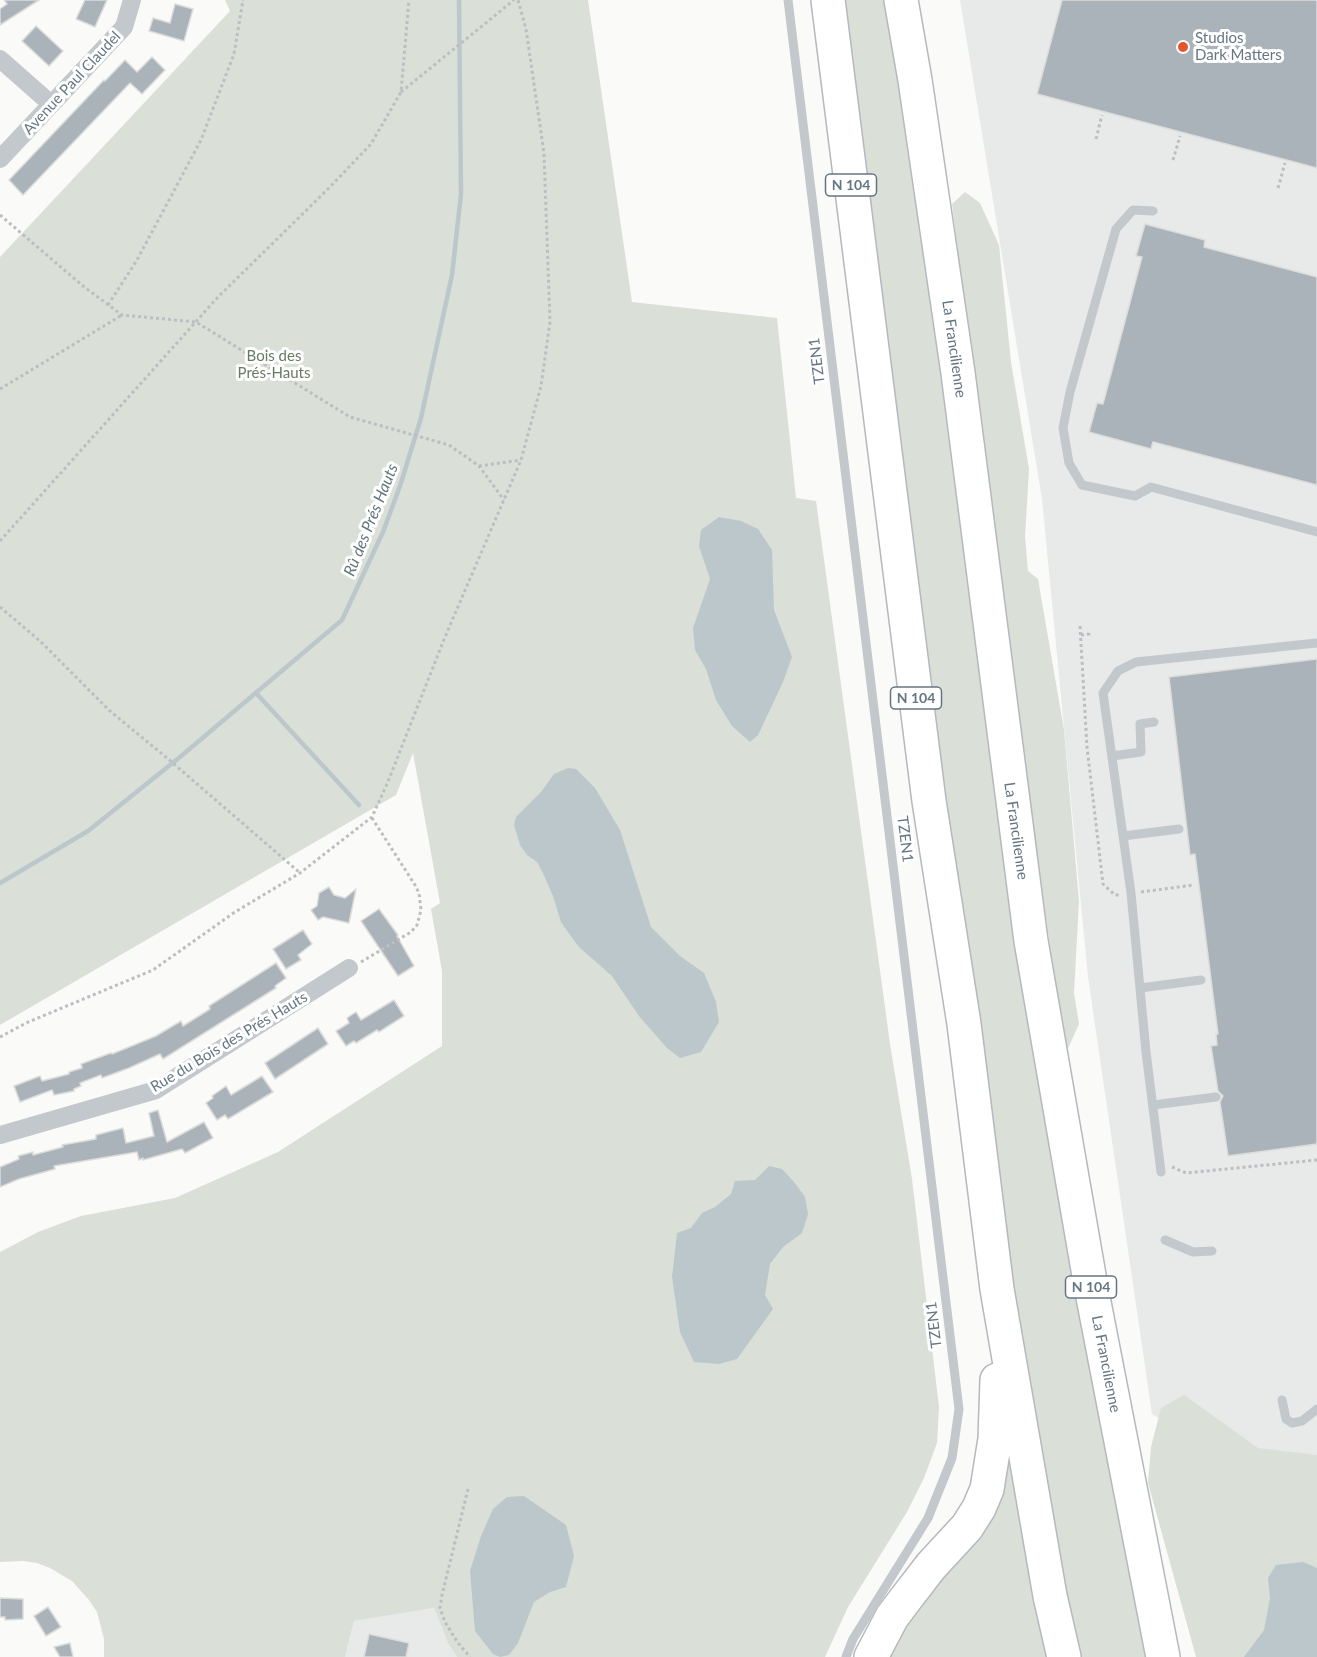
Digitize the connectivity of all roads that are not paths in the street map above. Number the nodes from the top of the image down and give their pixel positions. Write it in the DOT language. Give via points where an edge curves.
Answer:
graph roads {
  1 [pos="132,0"];
  2 [pos="788,0"];
  3 [pos="828,0"];
  4 [pos="901,0"];
  5 [pos="0,59"];
  6 [pos="51,105"];
  7 [pos="0,159"];
  8 [pos="1153,211"];
  9 [pos="1317,532"];
  10 [pos="1317,643"];
  11 [pos="1154,722"];
  12 [pos="1112,756"];
  13 [pos="1179,829"];
  14 [pos="1123,836"];
  15 [pos="349,968"];
  16 [pos="1201,980"];
  17 [pos="1140,988"];
  18 [pos="1216,1097"];
  19 [pos="1153,1105"];
  20 [pos="0,1135"];
  21 [pos="1161,1172"];
  22 [pos="1165,1240"];
  23 [pos="1212,1251"];
  24 [pos="997,1289"];
  25 [pos="1282,1400"];
  26 [pos="1317,1409"];
  27 [pos="1127,1474"];
  28 [pos="846,1657"];
  29 [pos="871,1657"];
  30 [pos="1064,1657"];
  31 [pos="1164,1657"];
  32 [pos="1182,1657"];
  1 -- 6 [label="street, Avenue Paul Claudel" via="124,27"];
  2 -- 28 [label="lane, TZEN1" via="959,1408 952,1458 928,1518"];
  3 -- 24 [label="highway, N 104" via="929,801 964,1024"];
  4 -- 27 [label="highway, La Francilienne / N 104" via="954,350 1031,941"];
  5 -- 6 [label="street"];
  6 -- 7 [label="street, Avenue Paul Claudel"];
  8 -- 9 [label="lane" via="1133,210 1116,229 1068,401 1063,428 1069,463 1082,485 1135,496 1151,487"];
  10 -- 12 [label="lane" via="1136,662 1118,671 1103,693"];
  11 -- 12 [label="lane" via="1140,724 1142,752"];
  12 -- 14 [label="lane"];
  13 -- 14 [label="lane"];
  14 -- 17 [label="lane"];
  15 -- 20 [label="street, Rue du Bois des Prés Hauts" via="156,1090"];
  16 -- 17 [label="lane"];
  17 -- 19 [label="lane"];
  18 -- 19 [label="lane"];
  19 -- 21 [label="lane"];
  22 -- 23 [label="lane" via="1193,1252"];
  24 -- 29 [label="highway" via="993,1328 998,1394 987,1489 967,1527 892,1617"];
  24 -- 30 [label="highway, N 104"];
  25 -- 26 [label="lane" via="1286,1419 1292,1423 1302,1421"];
  27 -- 31 [label="highway, La Francilienne / N 104"];
  27 -- 32 [label="highway" via="1154,1538"];
}
